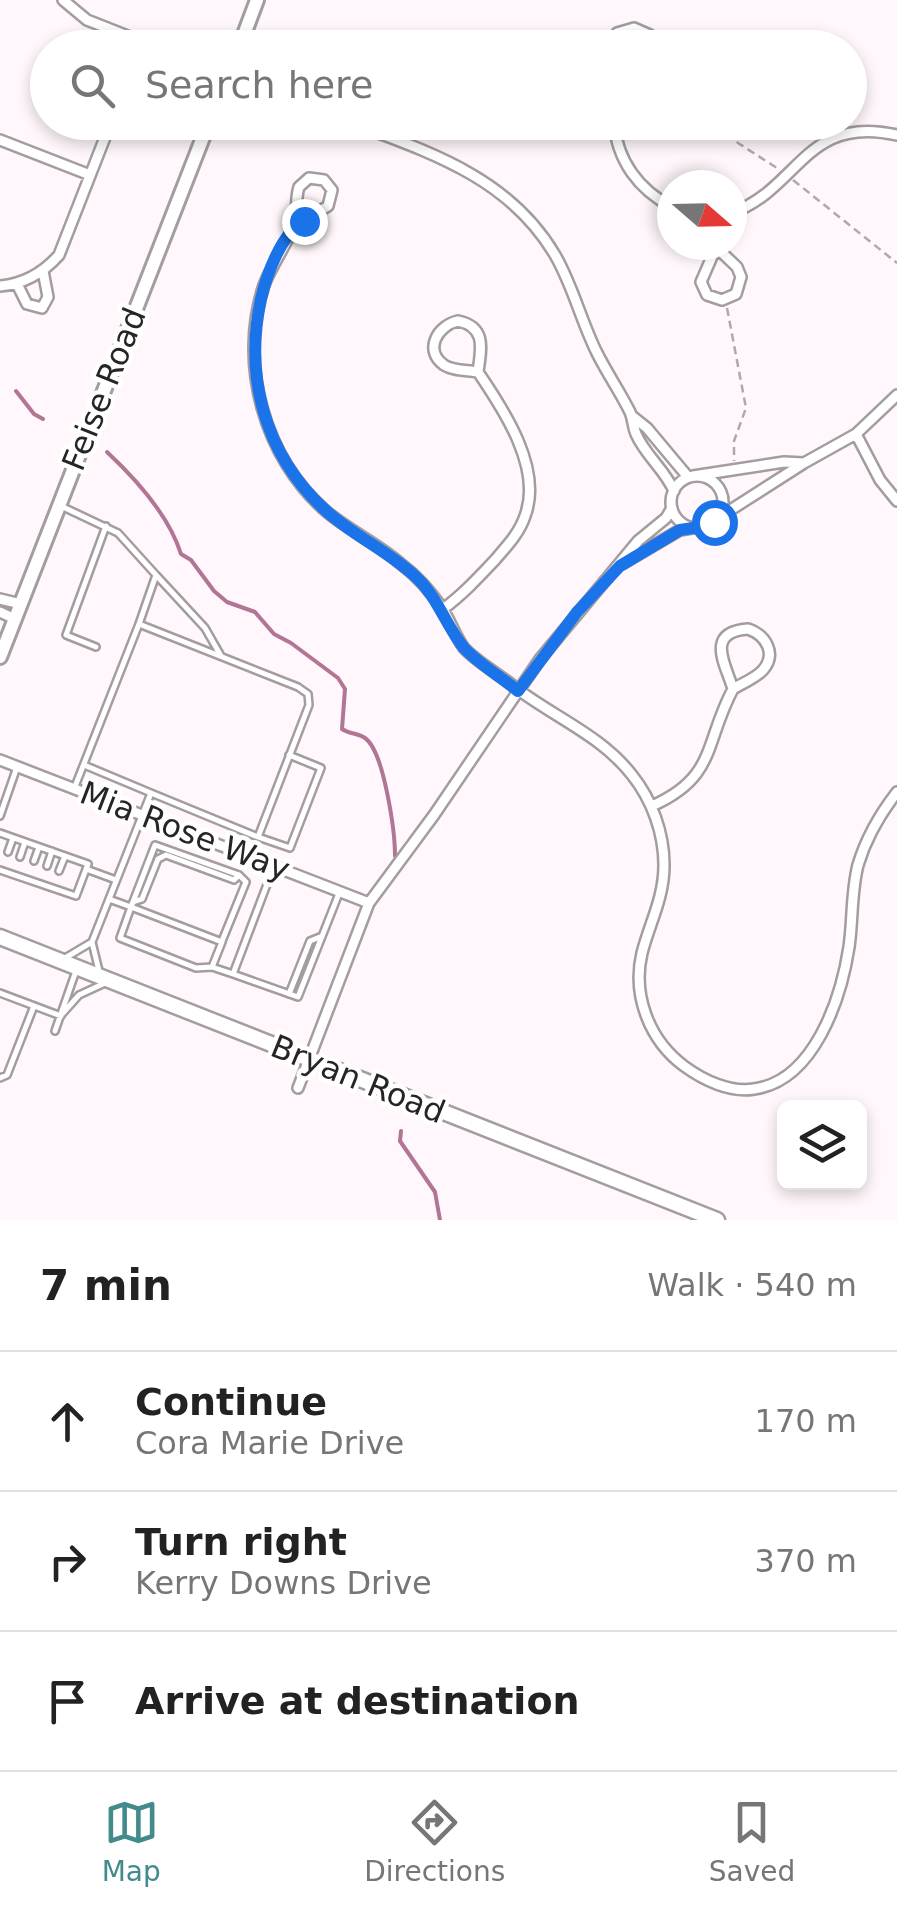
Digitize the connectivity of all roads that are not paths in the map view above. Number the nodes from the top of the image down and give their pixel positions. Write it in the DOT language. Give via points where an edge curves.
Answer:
graph roads {
  1 [pos="63,0"];
  2 [pos="257,0"];
  3 [pos="110,30"];
  4 [pos="246,30"];
  5 [pos="867,132"];
  6 [pos="897,136"];
  7 [pos="0,140"];
  8 [pos="103,140"];
  9 [pos="202,140"];
  10 [pos="397,140"];
  11 [pos="617,140"];
  12 [pos="831,140"];
  13 [pos="90,175"];
  14 [pos="657,197"];
  15 [pos="747,207"];
  16 [pos="293,227"];
  17 [pos="717,247"];
  18 [pos="43,270"];
  19 [pos="17,284"];
  20 [pos="0,286"];
  21 [pos="478,372"];
  22 [pos="897,395"];
  23 [pos="632,416"];
  24 [pos="856,434"];
  25 [pos="804,463"];
  26 [pos="690,477"];
  27 [pos="674,491"];
  28 [pos="897,501"];
  29 [pos="58,505"];
  30 [pos="672,508"];
  31 [pos="718,518"];
  32 [pos="106,526"];
  33 [pos="692,528"];
  34 [pos="620,566"];
  35 [pos="156,574"];
  36 [pos="0,598"];
  37 [pos="20,604"];
  38 [pos="443,610"];
  39 [pos="0,612"];
  40 [pos="15,619"];
  41 [pos="139,624"];
  42 [pos="96,647"];
  43 [pos="221,656"];
  44 [pos="0,657"];
  45 [pos="734,689"];
  46 [pos="518,691"];
  47 [pos="289,756"];
  48 [pos="0,760"];
  49 [pos="83,764"];
  50 [pos="17,767"];
  51 [pos="74,789"];
  52 [pos="897,792"];
  53 [pos="150,793"];
  54 [pos="652,806"];
  55 [pos="0,816"];
  56 [pos="143,816"];
  57 [pos="0,833"];
  58 [pos="258,837"];
  59 [pos="13,838"];
  60 [pos="25,842"];
  61 [pos="39,847"];
  62 [pos="8,852"];
  63 [pos="52,852"];
  64 [pos="65,856"];
  65 [pos="20,857"];
  66 [pos="34,861"];
  67 [pos="4,862"];
  68 [pos="47,866"];
  69 [pos="274,866"];
  70 [pos="17,867"];
  71 [pos="86,869"];
  72 [pos="1,871"];
  73 [pos="59,871"];
  74 [pos="14,875"];
  75 [pos="239,875"];
  76 [pos="117,881"];
  77 [pos="340,892"];
  78 [pos="109,899"];
  79 [pos="369,902"];
  80 [pos="132,905"];
  81 [pos="0,938"];
  82 [pos="92,942"];
  83 [pos="222,942"];
  84 [pos="58,960"];
  85 [pos="212,967"];
  86 [pos="77,968"];
  87 [pos="233,974"];
  88 [pos="107,980"];
  89 [pos="0,992"];
  90 [pos="34,1006"];
  91 [pos="61,1016"];
  92 [pos="55,1031"];
  93 [pos="309,1060"];
  94 [pos="0,1078"];
  95 [pos="298,1088"];
  96 [pos="717,1220"];
  1 -- 3 [label="street"];
  2 -- 4 [label="street"];
  5 -- 6 [label="street"];
  7 -- 13 [label="street"];
  8 -- 13 [label="street"];
  9 -- 29 [label="street, Feise Road"];
  10 -- 23 [label="street" via="472,172 522,211 555,256"];
  11 -- 14 [label="street" via="628,169"];
  12 -- 15 [label="street"];
  13 -- 18 [label="street" via="59,255"];
  16 -- 16 [label="street" via="299,187 310,178 324,180 332,194 328,206"];
  16 -- 38 [label="street" via="264,285 256,324 254,366 272,438 290,471 325,510 402,564"];
  17 -- 17 [label="street" via="742,278 736,294 722,300 702,282"];
  18 -- 19 [label="street"];
  18 -- 19 [label="street" via="48,298 42,308 27,304"];
  19 -- 20 [label="street"];
  21 -- 21 [label="street" via="478,332 466,322 450,322 434,347 440,362"];
  21 -- 38 [label="street" via="516,440 530,500 514,539"];
  22 -- 24 [label="street"];
  23 -- 26 [label="street"];
  23 -- 27 [label="street" via="637,436"];
  24 -- 25 [label="street"];
  24 -- 28 [label="street"];
  25 -- 26 [label="street"];
  25 -- 31 [label="street"];
  26 -- 27 [label="street"];
  26 -- 31 [label="street" via="708,478 720,489 724,504"];
  27 -- 30 [label="street"];
  29 -- 32 [label="lane"];
  29 -- 37 [label="street, Feise Road"];
  30 -- 33 [label="street"];
  30 -- 34 [label="street"];
  31 -- 33 [label="street"];
  32 -- 35 [label="lane"];
  32 -- 42 [label="lane" via="66,635"];
  33 -- 34 [label="street"];
  34 -- 46 [label="street"];
  35 -- 41 [label="lane"];
  35 -- 43 [label="lane"];
  36 -- 37 [label="street"];
  37 -- 40 [label="street, Feise Road"];
  38 -- 46 [label="street" via="464,648"];
  39 -- 40 [label="street"];
  40 -- 44 [label="street, Feise Road"];
  41 -- 43 [label="lane"];
  41 -- 49 [label="lane"];
  43 -- 47 [label="lane" via="308,694"];
  45 -- 45 [label="street" via="766,666 770,650 756,632 740,630 722,646"];
  45 -- 54 [label="street" via="696,778"];
  46 -- 54 [label="street" via="604,745"];
  46 -- 79 [label="street"];
  47 -- 58 [label="lane"];
  47 -- 58 [label="lane" via="321,768 290,848"];
  48 -- 50 [label="street, Mia Rose Way"];
  49 -- 51 [label="lane"];
  49 -- 53 [label="lane"];
  50 -- 51 [label="street, Mia Rose Way"];
  50 -- 55 [label="lane"];
  51 -- 56 [label="street, Mia Rose Way"];
  52 -- 54 [label="street" via="858,865 848,948 826,1021 794,1071 754,1090 708,1081 681,1064 657,1041 644,1010 640,966 660,905 664,864"];
  53 -- 56 [label="lane"];
  53 -- 58 [label="lane"];
  56 -- 69 [label="street, Mia Rose Way"];
  56 -- 76 [label="lane"];
  57 -- 59 [label="lane"];
  59 -- 60 [label="lane"];
  59 -- 62 [label="lane"];
  60 -- 61 [label="lane"];
  60 -- 65 [label="lane"];
  61 -- 63 [label="lane"];
  61 -- 66 [label="lane"];
  63 -- 64 [label="lane"];
  63 -- 68 [label="lane"];
  64 -- 71 [label="lane" via="88,864"];
  64 -- 73 [label="lane"];
  67 -- 72 [label="lane"];
  69 -- 77 [label="street, Mia Rose Way"];
  69 -- 87 [label="lane"];
  70 -- 74 [label="lane"];
  71 -- 74 [label="lane" via="76,896"];
  71 -- 76 [label="lane"];
  72 -- 74 [label="lane"];
  75 -- 80 [label="lane" via="234,880 166,855 142,900"];
  75 -- 80 [label="lane" via="155,845"];
  75 -- 83 [label="lane" via="246,882"];
  76 -- 78 [label="lane"];
  77 -- 79 [label="street, Mia Rose Way"];
  77 -- 87 [label="lane" via="298,996"];
  78 -- 80 [label="lane"];
  78 -- 82 [label="lane"];
  79 -- 93 [label="street"];
  80 -- 83 [label="lane"];
  80 -- 85 [label="lane" via="120,938 196,968"];
  81 -- 84 [label="main road, Bryan Road"];
  82 -- 84 [label="lane"];
  82 -- 88 [label="lane"];
  83 -- 85 [label="lane"];
  84 -- 86 [label="main road, Bryan Road"];
  85 -- 87 [label="lane"];
  86 -- 88 [label="main road, Bryan Road"];
  86 -- 91 [label="lane"];
  88 -- 91 [label="lane" via="80,994"];
  88 -- 93 [label="main road, Bryan Road"];
  89 -- 90 [label="lane"];
  90 -- 91 [label="lane"];
  90 -- 94 [label="lane" via="7,1075"];
  91 -- 92 [label="lane"];
  93 -- 95 [label="street"];
  93 -- 96 [label="main road, Bryan Road"];
}
